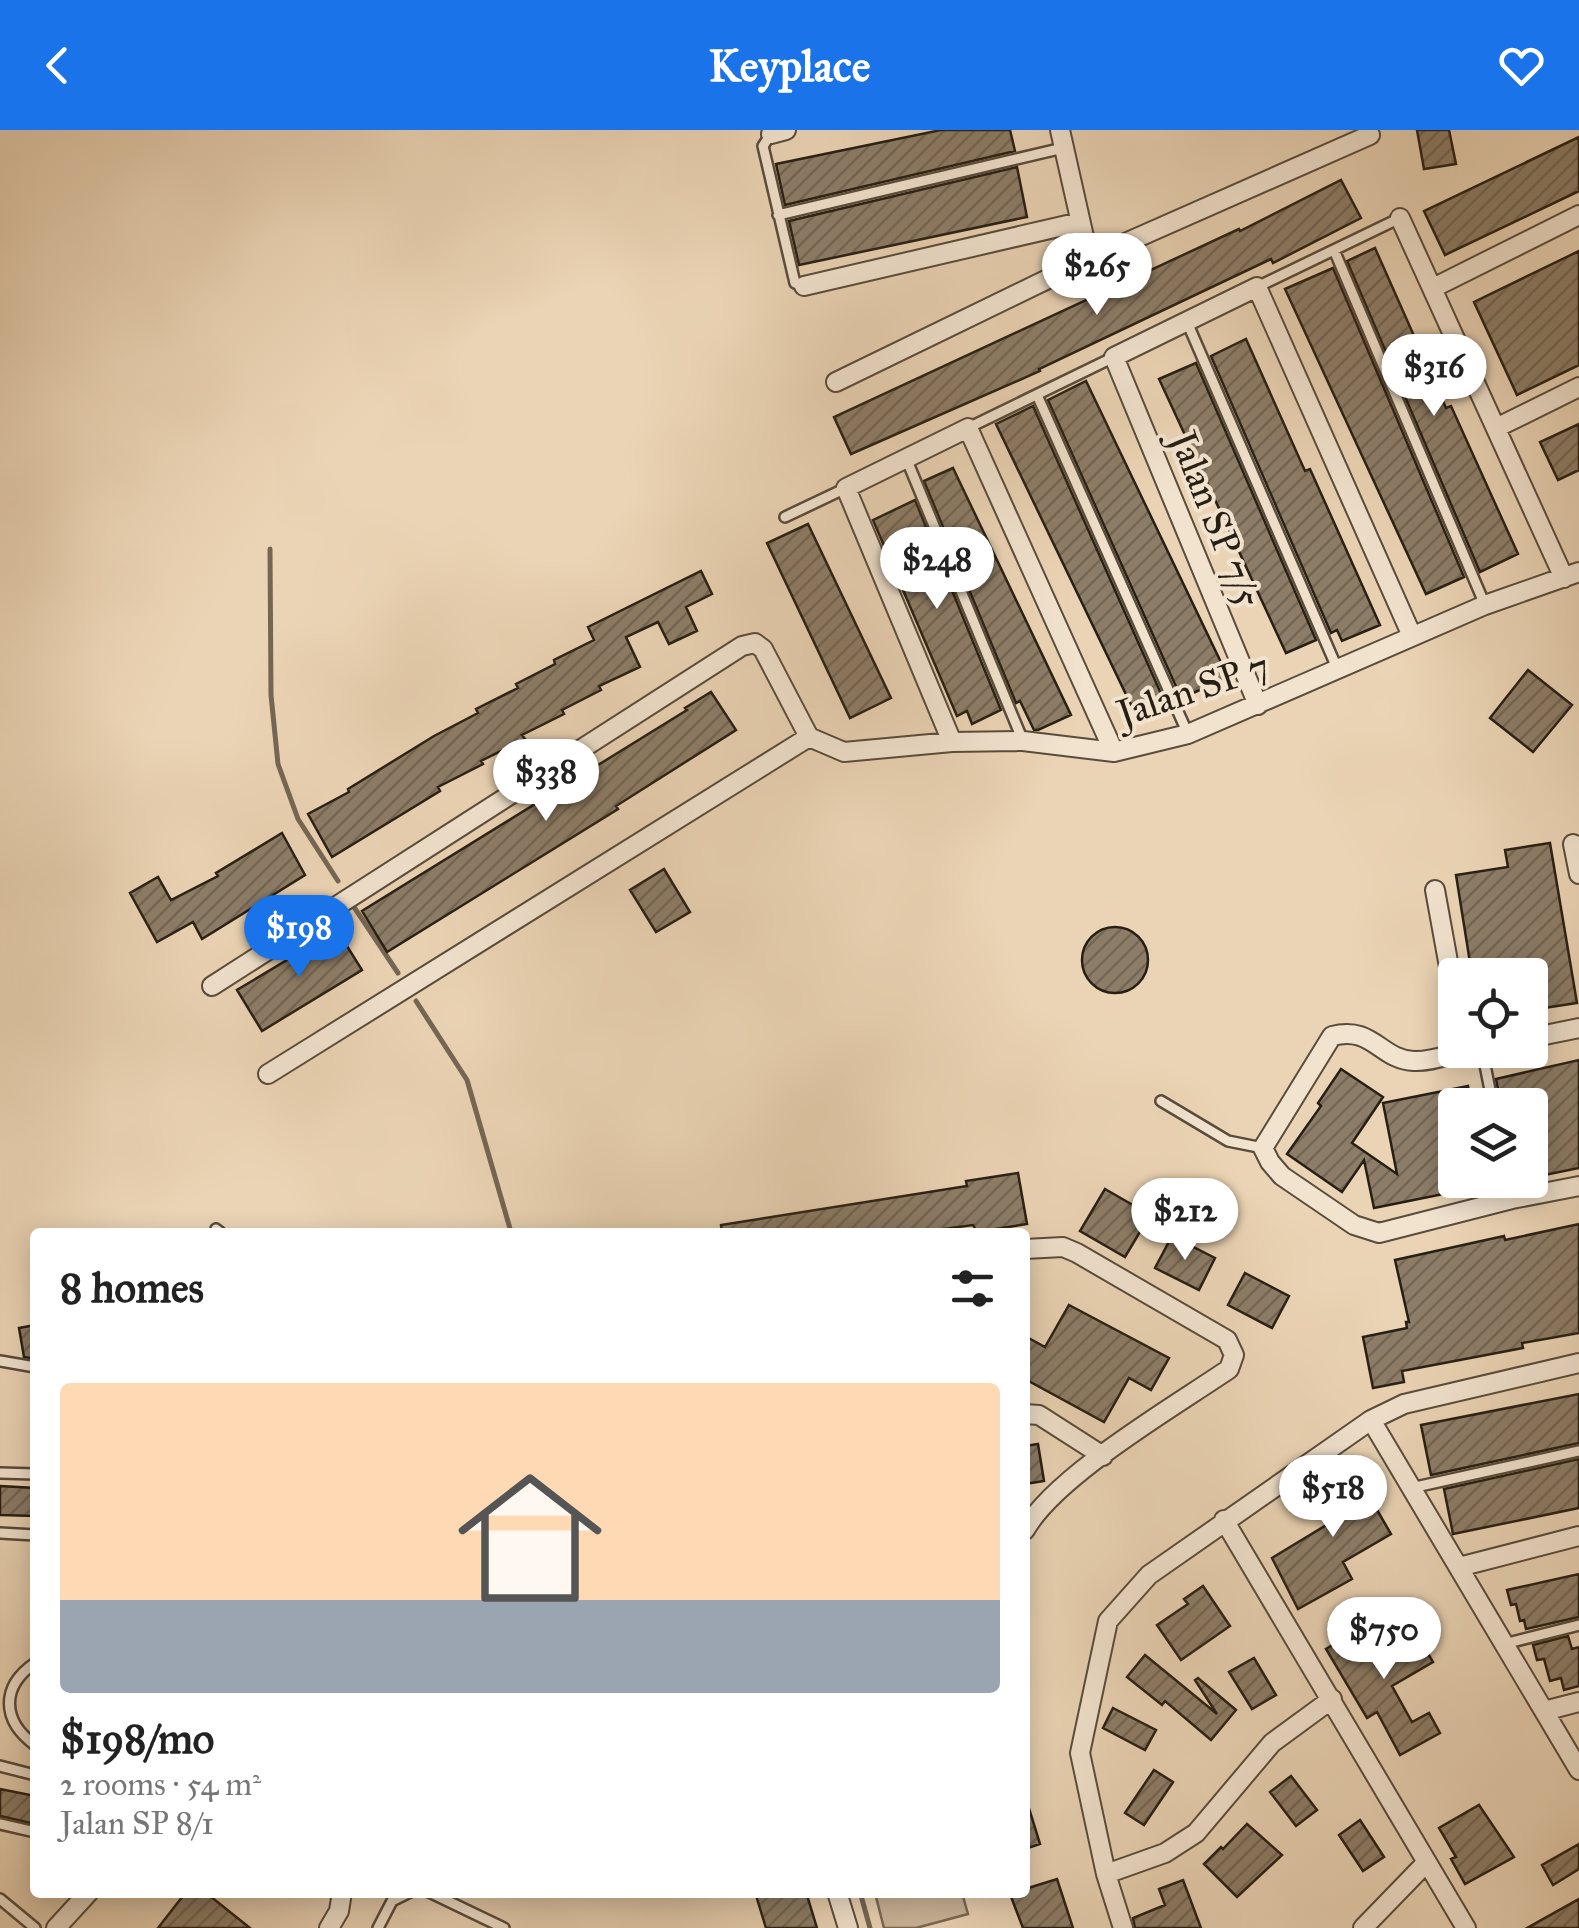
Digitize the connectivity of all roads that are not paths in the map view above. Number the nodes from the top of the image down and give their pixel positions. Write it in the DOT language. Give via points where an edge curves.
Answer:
graph roads {
  1 [pos="778,132"];
  2 [pos="1370,135"];
  3 [pos="1062,139"];
  4 [pos="778,215"];
  5 [pos="1579,215"];
  6 [pos="1400,218"];
  7 [pos="1080,222"];
  8 [pos="1334,250"];
  9 [pos="1089,259"];
  10 [pos="804,286"];
  11 [pos="1257,288"];
  12 [pos="1432,288"];
  13 [pos="1187,322"];
  14 [pos="1114,357"];
  15 [pos="836,382"];
  16 [pos="1579,388"];
  17 [pos="1036,395"];
  18 [pos="968,428"];
  19 [pos="1496,428"];
  20 [pos="906,458"];
  21 [pos="846,488"];
  22 [pos="785,517"];
  23 [pos="1571,575"];
  24 [pos="1486,604"];
  25 [pos="1412,636"];
  26 [pos="1337,668"];
  27 [pos="1258,705"];
  28 [pos="1188,734"];
  29 [pos="810,738"];
  30 [pos="1023,741"];
  31 [pos="952,742"];
  32 [pos="1114,752"];
  33 [pos="1573,844"];
  34 [pos="1579,874"];
  35 [pos="1435,890"];
  36 [pos="1447,958"];
  37 [pos="212,986"];
  38 [pos="1579,1028"];
  39 [pos="1548,1034"];
  40 [pos="1438,1056"];
  41 [pos="268,1074"];
  42 [pos="1162,1101"];
  43 [pos="1263,1148"];
  44 [pos="1579,1186"];
  45 [pos="1548,1188"];
  46 [pos="1485,1198"];
  47 [pos="1030,1249"];
  48 [pos="0,1362"];
  49 [pos="1579,1362"];
  50 [pos="30,1366"];
  51 [pos="1030,1414"];
  52 [pos="1371,1420"];
  53 [pos="1579,1452"];
  54 [pos="1103,1456"];
  55 [pos="0,1473"];
  56 [pos="30,1474"];
  57 [pos="1412,1488"];
  58 [pos="1224,1520"];
  59 [pos="1030,1522"];
  60 [pos="0,1533"];
  61 [pos="30,1535"];
  62 [pos="1579,1536"];
  63 [pos="1459,1567"];
  64 [pos="1579,1626"];
  65 [pos="1504,1644"];
  66 [pos="30,1668"];
  67 [pos="1332,1699"];
  68 [pos="1579,1702"];
  69 [pos="1544,1711"];
  70 [pos="30,1741"];
  71 [pos="0,1766"];
  72 [pos="1579,1770"];
  73 [pos="30,1774"];
  74 [pos="0,1824"];
  75 [pos="30,1831"];
  76 [pos="1426,1864"];
  77 [pos="1106,1874"];
  78 [pos="0,1898"];
  79 [pos="84,1898"];
  80 [pos="341,1898"];
  81 [pos="398,1898"];
  82 [pos="442,1898"];
  83 [pos="839,1898"];
  84 [pos="35,1928"];
  85 [pos="56,1928"];
  86 [pos="329,1928"];
  87 [pos="378,1928"];
  88 [pos="504,1928"];
  89 [pos="848,1928"];
  90 [pos="1123,1928"];
  91 [pos="1363,1928"];
  92 [pos="1466,1928"];
  1 -- 4 [label="lane" via="763,146"];
  2 -- 9 [label="street"];
  3 -- 4 [label="lane"];
  3 -- 7 [label="street"];
  4 -- 10 [label="lane" via="795,282"];
  5 -- 12 [label="street"];
  6 -- 8 [label="lane"];
  6 -- 12 [label="street"];
  7 -- 9 [label="street"];
  7 -- 10 [label="street"];
  8 -- 11 [label="lane"];
  8 -- 24 [label="lane"];
  9 -- 15 [label="street"];
  11 -- 13 [label="street"];
  11 -- 25 [label="street"];
  12 -- 19 [label="street"];
  13 -- 14 [label="street"];
  13 -- 26 [label="lane"];
  14 -- 17 [label="lane"];
  14 -- 27 [label="street, Jalan SP 7/5"];
  16 -- 19 [label="street"];
  17 -- 18 [label="lane"];
  17 -- 28 [label="lane"];
  18 -- 20 [label="street"];
  18 -- 32 [label="street"];
  19 -- 23 [label="street"];
  20 -- 21 [label="street"];
  20 -- 30 [label="lane"];
  21 -- 22 [label="lane"];
  21 -- 31 [label="street"];
  23 -- 24 [label="street, Jalan SP 7"];
  24 -- 25 [label="street, Jalan SP 7"];
  25 -- 26 [label="street, Jalan SP 7"];
  26 -- 27 [label="street, Jalan SP 7"];
  27 -- 28 [label="street, Jalan SP 7"];
  28 -- 32 [label="street, Jalan SP 7"];
  29 -- 31 [label="street, Jalan SP 7" via="844,752"];
  29 -- 37 [label="street" via="763,650 756,643 742,646"];
  29 -- 41 [label="street"];
  30 -- 31 [label="street, Jalan SP 7"];
  30 -- 32 [label="street, Jalan SP 7"];
  33 -- 34 [label="street"];
  35 -- 36 [label="street"];
  38 -- 39 [label="street"];
  40 -- 43 [label="street" via="1414,1061 1366,1036 1332,1036"];
  42 -- 43 [label="lane" via="1228,1141"];
  43 -- 46 [label="street" via="1282,1176 1354,1225 1378,1233"];
  44 -- 45 [label="street"];
  47 -- 54 [label="street" via="1076,1253 1227,1340 1234,1355 1229,1369"];
  48 -- 50 [label="lane"];
  49 -- 52 [label="street" via="1404,1404"];
  51 -- 54 [label="street"];
  52 -- 57 [label="street"];
  52 -- 58 [label="street"];
  53 -- 57 [label="lane"];
  54 -- 59 [label="street"];
  55 -- 56 [label="lane"];
  57 -- 63 [label="street"];
  58 -- 67 [label="street"];
  58 -- 77 [label="street" via="1148,1575 1108,1621 1080,1752"];
  60 -- 61 [label="lane"];
  62 -- 63 [label="street"];
  63 -- 65 [label="street"];
  64 -- 65 [label="lane"];
  65 -- 69 [label="street"];
  66 -- 70 [label="lane" via="16,1680 9,1702 17,1732"];
  67 -- 76 [label="street"];
  67 -- 77 [label="street" via="1272,1743 1196,1833 1165,1853"];
  68 -- 69 [label="street"];
  69 -- 72 [label="street"];
  71 -- 73 [label="lane"];
  74 -- 75 [label="lane"];
  76 -- 91 [label="street"];
  76 -- 92 [label="street"];
  77 -- 90 [label="street"];
  78 -- 84 [label="lane"];
  79 -- 85 [label="street"];
  80 -- 86 [label="street"];
  81 -- 87 [label="lane"];
  82 -- 88 [label="lane"];
  83 -- 89 [label="street"];
}
